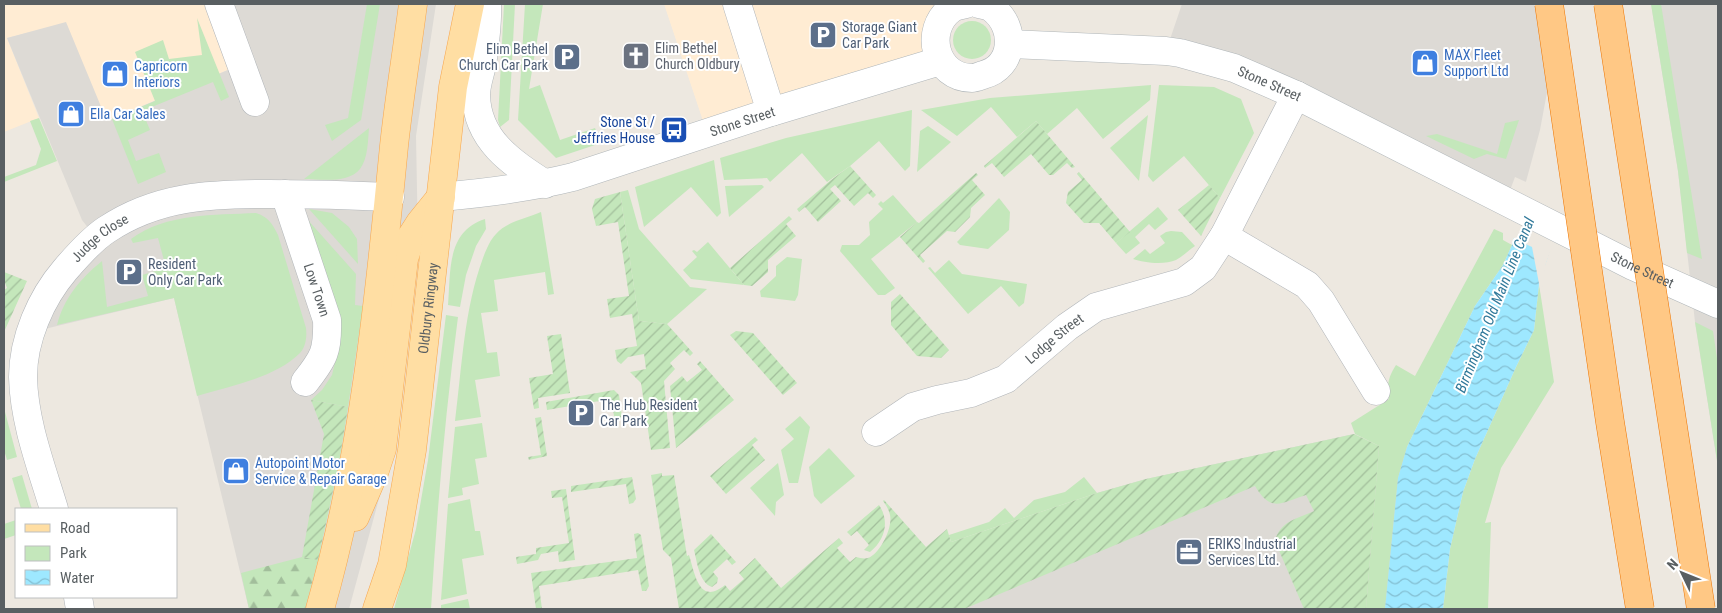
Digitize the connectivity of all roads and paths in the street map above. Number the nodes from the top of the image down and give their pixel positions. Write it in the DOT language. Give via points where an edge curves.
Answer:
graph roads {
  1 [pos="219,4"];
  2 [pos="413,4"];
  3 [pos="470,4"];
  4 [pos="487,4"];
  5 [pos="738,4"];
  6 [pos="979,4"];
  7 [pos="1549,4"];
  8 [pos="1608,4"];
  9 [pos="956,5"];
  10 [pos="1010,44"];
  11 [pos="940,61"];
  12 [pos="1296,95"];
  13 [pos="255,102"];
  14 [pos="771,112"];
  15 [pos="545,184"];
  16 [pos="285,194"];
  17 [pos="390,196"];
  18 [pos="441,197"];
  19 [pos="420,223"];
  20 [pos="1224,236"];
  21 [pos="435,251"];
  22 [pos="1718,304"];
  23 [pos="14,377"];
  24 [pos="305,382"];
  25 [pos="1376,390"];
  26 [pos="876,432"];
  27 [pos="54,508"];
  28 [pos="336,551"];
  29 [pos="320,609"];
  30 [pos="377,609"];
  31 [pos="1640,609"];
  32 [pos="1700,609"];
  1 -- 13 [label="street"];
  2 -- 17 [label="main road"];
  3 -- 18 [label="main road, Oldbury Ringway" via="453,86"];
  4 -- 15 [label="street" via="486,42 476,94 485,131 494,145 516,166"];
  5 -- 14 [label="street"];
  6 -- 10 [label="street" via="992,8 1006,23"];
  7 -- 31 [label="highway, bridge"];
  8 -- 32 [label="highway, bridge"];
  9 -- 11 [label="street" via="938,22 934,42"];
  10 -- 11 [label="street" via="1004,61 990,73 972,78 954,74"];
  10 -- 12 [label="street, Stone Street" via="1180,53 1234,68"];
  11 -- 14 [label="street, Stone Street"];
  12 -- 20 [label="street, Lodge Street"];
  12 -- 22 [label="street, Stone Street" via="1633,266"];
  14 -- 15 [label="street, Stone Street"];
  15 -- 18 [label="street, Stone Street"];
  16 -- 17 [label="street, Judge Close"];
  16 -- 23 [label="street, Judge Close" via="220,194 165,202 138,212 105,231 53,284 39,308 26,356"];
  16 -- 24 [label="street, Low Town" via="327,320 328,341 322,361"];
  17 -- 19 [label="main road" via="408,204"];
  17 -- 28 [label="main road" via="359,441"];
  18 -- 19 [label="main road"];
  18 -- 21 [label="main road, Oldbury Ringway"];
  19 -- 21 [label="main road"];
  19 -- 28 [label="main road" via="411,237 404,259 382,449 359,508"];
  20 -- 25 [label="street" via="1307,285 1321,301"];
  20 -- 26 [label="street, Lodge Street" via="1203,268 1184,282 1096,307 1006,379 971,393 913,407"];
  21 -- 30 [label="main road, Oldbury Ringway" via="412,450 392,565"];
  23 -- 27 [label="street, Judge Close" via="25,400"];
  28 -- 29 [label="main road"];
}
